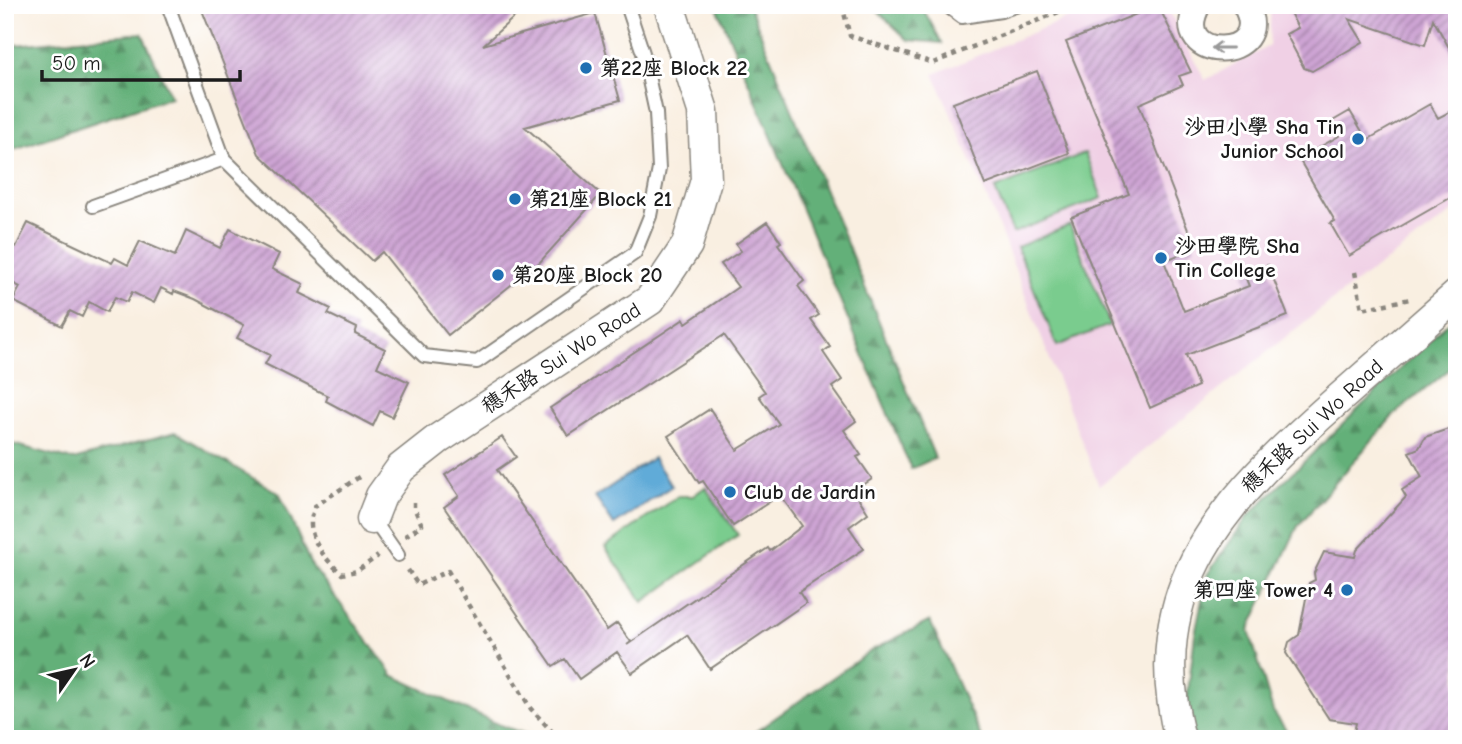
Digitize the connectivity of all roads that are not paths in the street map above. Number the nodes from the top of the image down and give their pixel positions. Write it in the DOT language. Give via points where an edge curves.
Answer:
graph roads {
  1 [pos="168,5"];
  2 [pos="627,5"];
  3 [pos="669,5"];
  4 [pos="946,5"];
  5 [pos="1018,5"];
  6 [pos="1198,5"];
  7 [pos="1245,5"];
  8 [pos="224,159"];
  9 [pos="93,206"];
  10 [pos="1457,295"];
  11 [pos="372,519"];
  12 [pos="398,555"];
  13 [pos="1180,739"];
  1 -- 8 [label="lane"];
  2 -- 8 [label="lane" via="656,113 659,169 650,216 635,253 477,362 424,356"];
  3 -- 11 [label="street, 穗禾路 Sui Wo Road" via="703,111 706,180 687,245 650,300 401,468 381,496"];
  4 -- 5 [label="lane" via="962,17"];
  7 -- 6 [label="street, one-way" via="1250,16 1247,35 1224,50 1214,50 1199,39 1193,22"];
  8 -- 9 [label="lane"];
  10 -- 13 [label="street, 穗禾路 Sui Wo Road" via="1291,441 1216,523 1188,573 1174,623 1171,696"];
  11 -- 12 [label="lane"];
}
